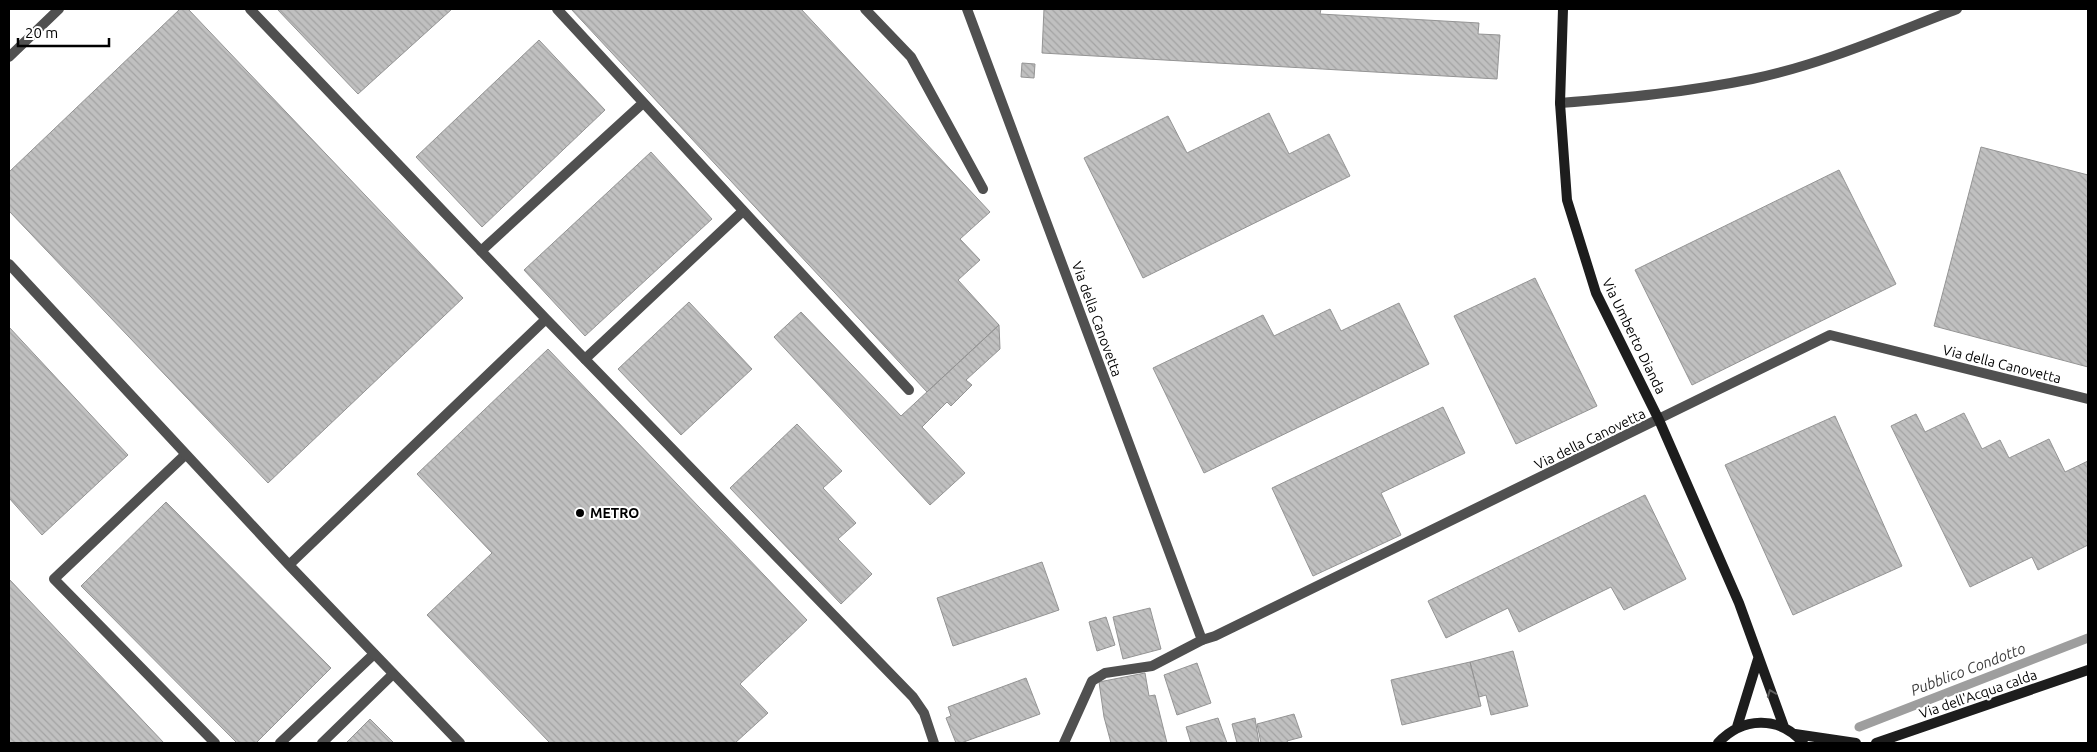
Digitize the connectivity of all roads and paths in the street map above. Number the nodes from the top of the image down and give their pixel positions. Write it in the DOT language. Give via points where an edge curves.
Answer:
graph roads {
  1 [pos="59,9"];
  2 [pos="250,9"];
  3 [pos="556,9"];
  4 [pos="865,9"];
  5 [pos="967,9"];
  6 [pos="1563,9"];
  7 [pos="1957,9"];
  8 [pos="9,57"];
  9 [pos="644,103"];
  10 [pos="1560,103"];
  11 [pos="983,189"];
  12 [pos="743,211"];
  13 [pos="481,251"];
  14 [pos="9,264"];
  15 [pos="546,319"];
  16 [pos="585,359"];
  17 [pos="909,390"];
  18 [pos="2088,399"];
  19 [pos="1660,420"];
  20 [pos="186,454"];
  21 [pos="289,565"];
  22 [pos="1202,640"];
  23 [pos="374,654"];
  24 [pos="1758,659"];
  25 [pos="2088,670"];
  26 [pos="393,674"];
  27 [pos="1784,727"];
  28 [pos="1737,728"];
  29 [pos="1794,734"];
  30 [pos="215,743"];
  31 [pos="280,743"];
  32 [pos="322,743"];
  33 [pos="460,743"];
  34 [pos="934,743"];
  35 [pos="1064,743"];
  36 [pos="1718,743"];
  37 [pos="1802,743"];
  38 [pos="1856,743"];
  39 [pos="1876,743"];
  1 -- 8 [label="street"];
  2 -- 13 [label="street"];
  3 -- 9 [label="street"];
  4 -- 11 [label="street" via="911,57"];
  5 -- 22 [label="street, Via della Canovetta"];
  6 -- 10 [label="street, Via Umberto Dianda"];
  7 -- 10 [label="street" via="1838,54 1753,79 1662,94"];
  9 -- 12 [label="street"];
  9 -- 13 [label="street"];
  10 -- 19 [label="street, Via Umberto Dianda" via="1567,200 1596,293"];
  12 -- 16 [label="street"];
  12 -- 17 [label="street"];
  13 -- 15 [label="street"];
  14 -- 20 [label="street"];
  15 -- 16 [label="street"];
  15 -- 21 [label="street"];
  16 -- 34 [label="street" via="914,697 924,713"];
  18 -- 19 [label="street, Via della Canovetta" via="1830,335"];
  19 -- 22 [label="street, Via della Canovetta"];
  19 -- 24 [label="street, Via Umberto Dianda" via="1739,603"];
  20 -- 21 [label="street"];
  20 -- 30 [label="street" via="54,579"];
  21 -- 23 [label="street"];
  22 -- 35 [label="street, Via della Canovetta" via="1152,666 1106,673 1092,681"];
  23 -- 26 [label="street"];
  23 -- 31 [label="street"];
  27 -- 24 [label="street, Via Umberto Dianda, one-way"];
  24 -- 28 [label="street"];
  25 -- 39 [label="street, Via dell'Acqua calda"];
  26 -- 32 [label="street"];
  26 -- 33 [label="street"];
  27 -- 28 [label="street" via="1769,722"];
  27 -- 29 [label="street"];
  28 -- 36 [label="street"];
  29 -- 37 [label="street"];
  29 -- 38 [label="street"];
}
